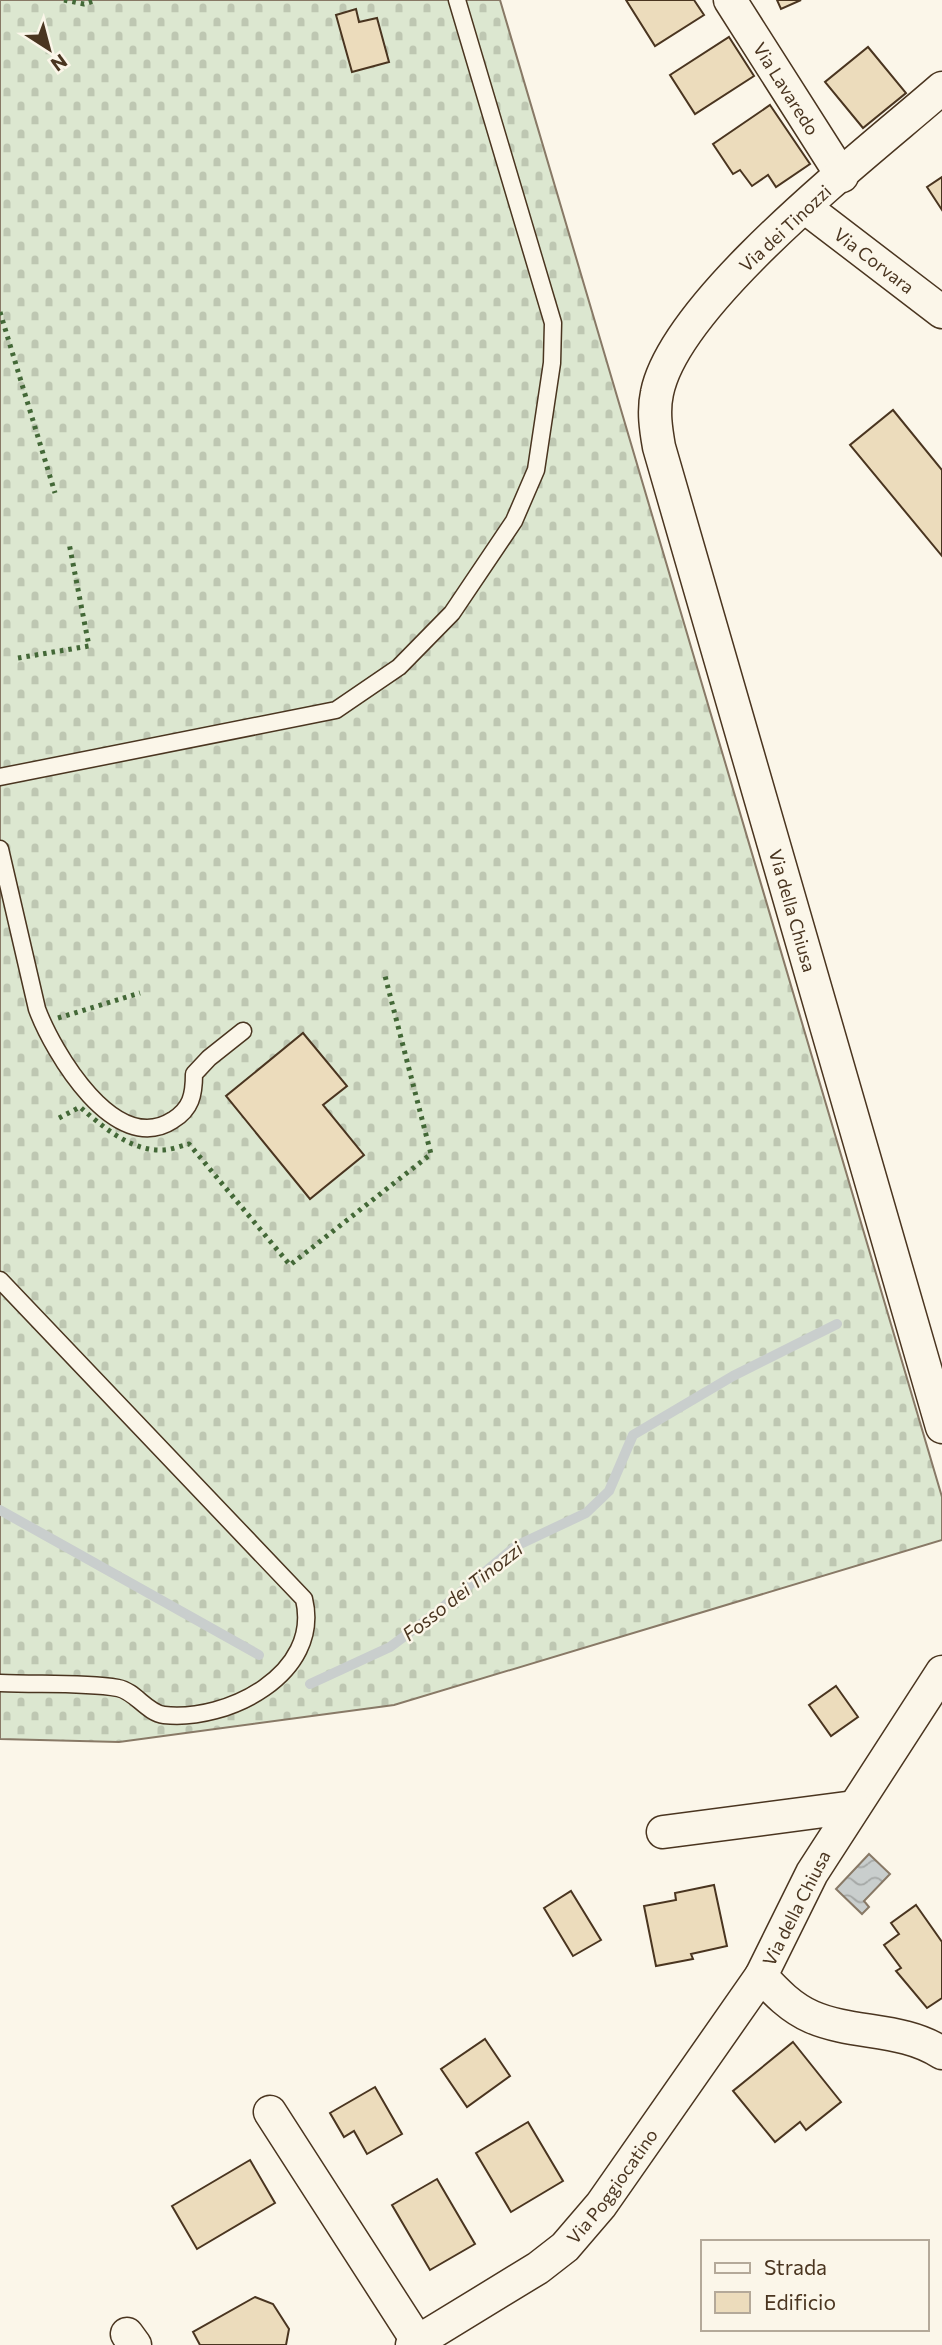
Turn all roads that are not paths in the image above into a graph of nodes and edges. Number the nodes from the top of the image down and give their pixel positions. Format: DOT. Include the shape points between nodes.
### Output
graph roads {
  1 [pos="457,0"];
  2 [pos="730,0"];
  3 [pos="942,88"];
  4 [pos="842,176"];
  5 [pos="806,208"];
  6 [pos="942,312"];
  7 [pos="657,392"];
  8 [pos="0,777"];
  9 [pos="0,849"];
  10 [pos="243,1031"];
  11 [pos="0,1280"];
  12 [pos="942,1427"];
  13 [pos="942,1672"];
  14 [pos="0,1683"];
  15 [pos="854,1807"];
  16 [pos="663,1832"];
  17 [pos="761,1976"];
  18 [pos="942,2053"];
  19 [pos="270,2112"];
  20 [pos="415,2343"];
  1 -- 8 [label="lane" via="552,323 536,470 514,521 452,613 399,667 336,710"];
  2 -- 4 [label="street, Via Lavaredo"];
  3 -- 4 [label="street, Via dei Tinozzi"];
  4 -- 5 [label="street, Via dei Tinozzi"];
  5 -- 6 [label="street, Via Corvara"];
  5 -- 7 [label="street, Via dei Tinozzi" via="734,275 699,315"];
  7 -- 12 [label="street, Via della Chiusa" via="659,447"];
  9 -- 10 [label="lane" via="46,1033 78,1085 100,1105 122,1121 146,1128 166,1125 184,1113 194,1094 194,1074"];
  11 -- 14 [label="lane" via="303,1600 307,1615 298,1650 276,1681 257,1695 201,1714 161,1715 121,1689"];
  13 -- 15 [label="street, Via della Chiusa"];
  15 -- 16 [label="street"];
  15 -- 17 [label="street, Via della Chiusa" via="812,1873"];
  17 -- 18 [label="street, Via della Chiusa" via="792,2006 813,2018 897,2034"];
  17 -- 20 [label="street, Via Poggiocatino" via="601,2205 565,2247"];
  19 -- 20 [label="street"];
}
